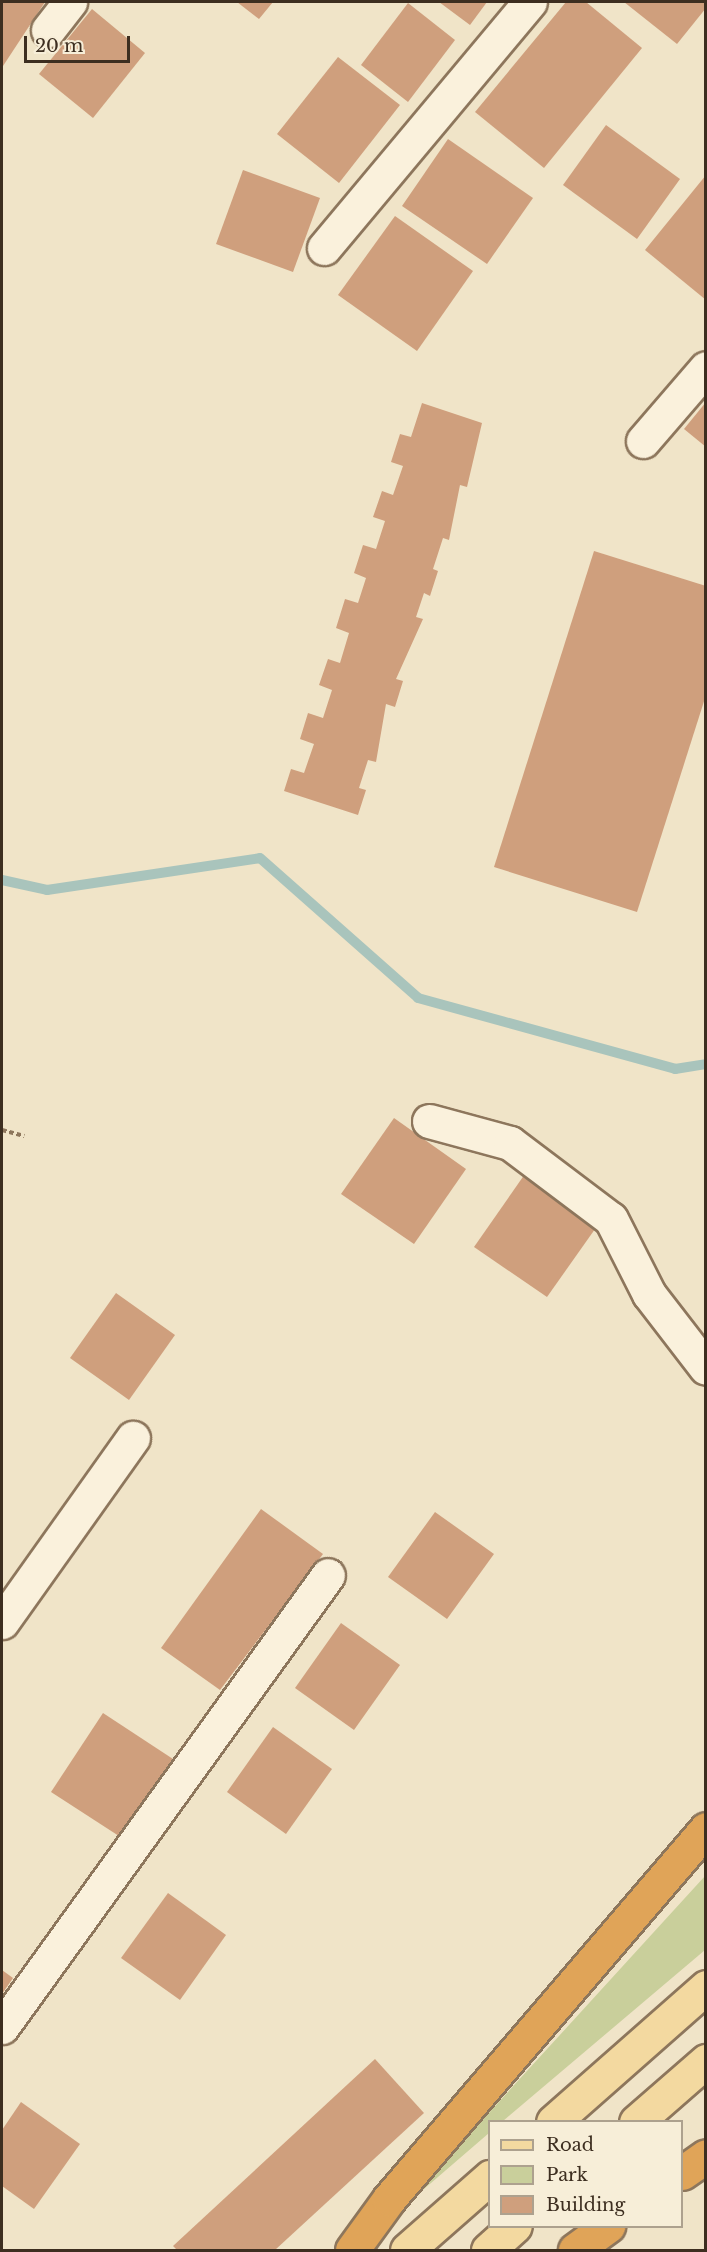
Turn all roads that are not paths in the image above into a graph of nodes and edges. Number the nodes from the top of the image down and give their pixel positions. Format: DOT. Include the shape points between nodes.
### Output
graph roads {
  1 [pos="70,2"];
  2 [pos="530,2"];
  3 [pos="48,30"];
  4 [pos="324,248"];
  5 [pos="705,368"];
  6 [pos="643,441"];
  7 [pos="429,1121"];
  8 [pos="705,1368"];
  9 [pos="133,1438"];
  10 [pos="328,1575"];
  11 [pos="2,1623"];
  12 [pos="705,1829"];
  13 [pos="705,1987"];
  14 [pos="2,2027"];
  15 [pos="705,2061"];
  16 [pos="554,2120"];
  17 [pos="637,2120"];
  18 [pos="705,2156"];
  19 [pos="683,2172"];
  20 [pos="488,2178"];
  21 [pos="513,2228"];
  22 [pos="605,2228"];
  23 [pos="352,2250"];
  24 [pos="407,2250"];
  25 [pos="488,2250"];
  26 [pos="575,2250"];
  1 -- 3 [label="street"];
  2 -- 4 [label="street"];
  5 -- 6 [label="street"];
  7 -- 8 [label="street" via="510,1143 611,1219 649,1294"];
  9 -- 11 [label="street"];
  10 -- 14 [label="street"];
  12 -- 23 [label="highway" via="397,2190"];
  13 -- 16 [label="main road"];
  15 -- 17 [label="main road"];
  18 -- 19 [label="highway"];
  20 -- 24 [label="main road"];
  21 -- 25 [label="main road"];
  22 -- 26 [label="highway"];
}
